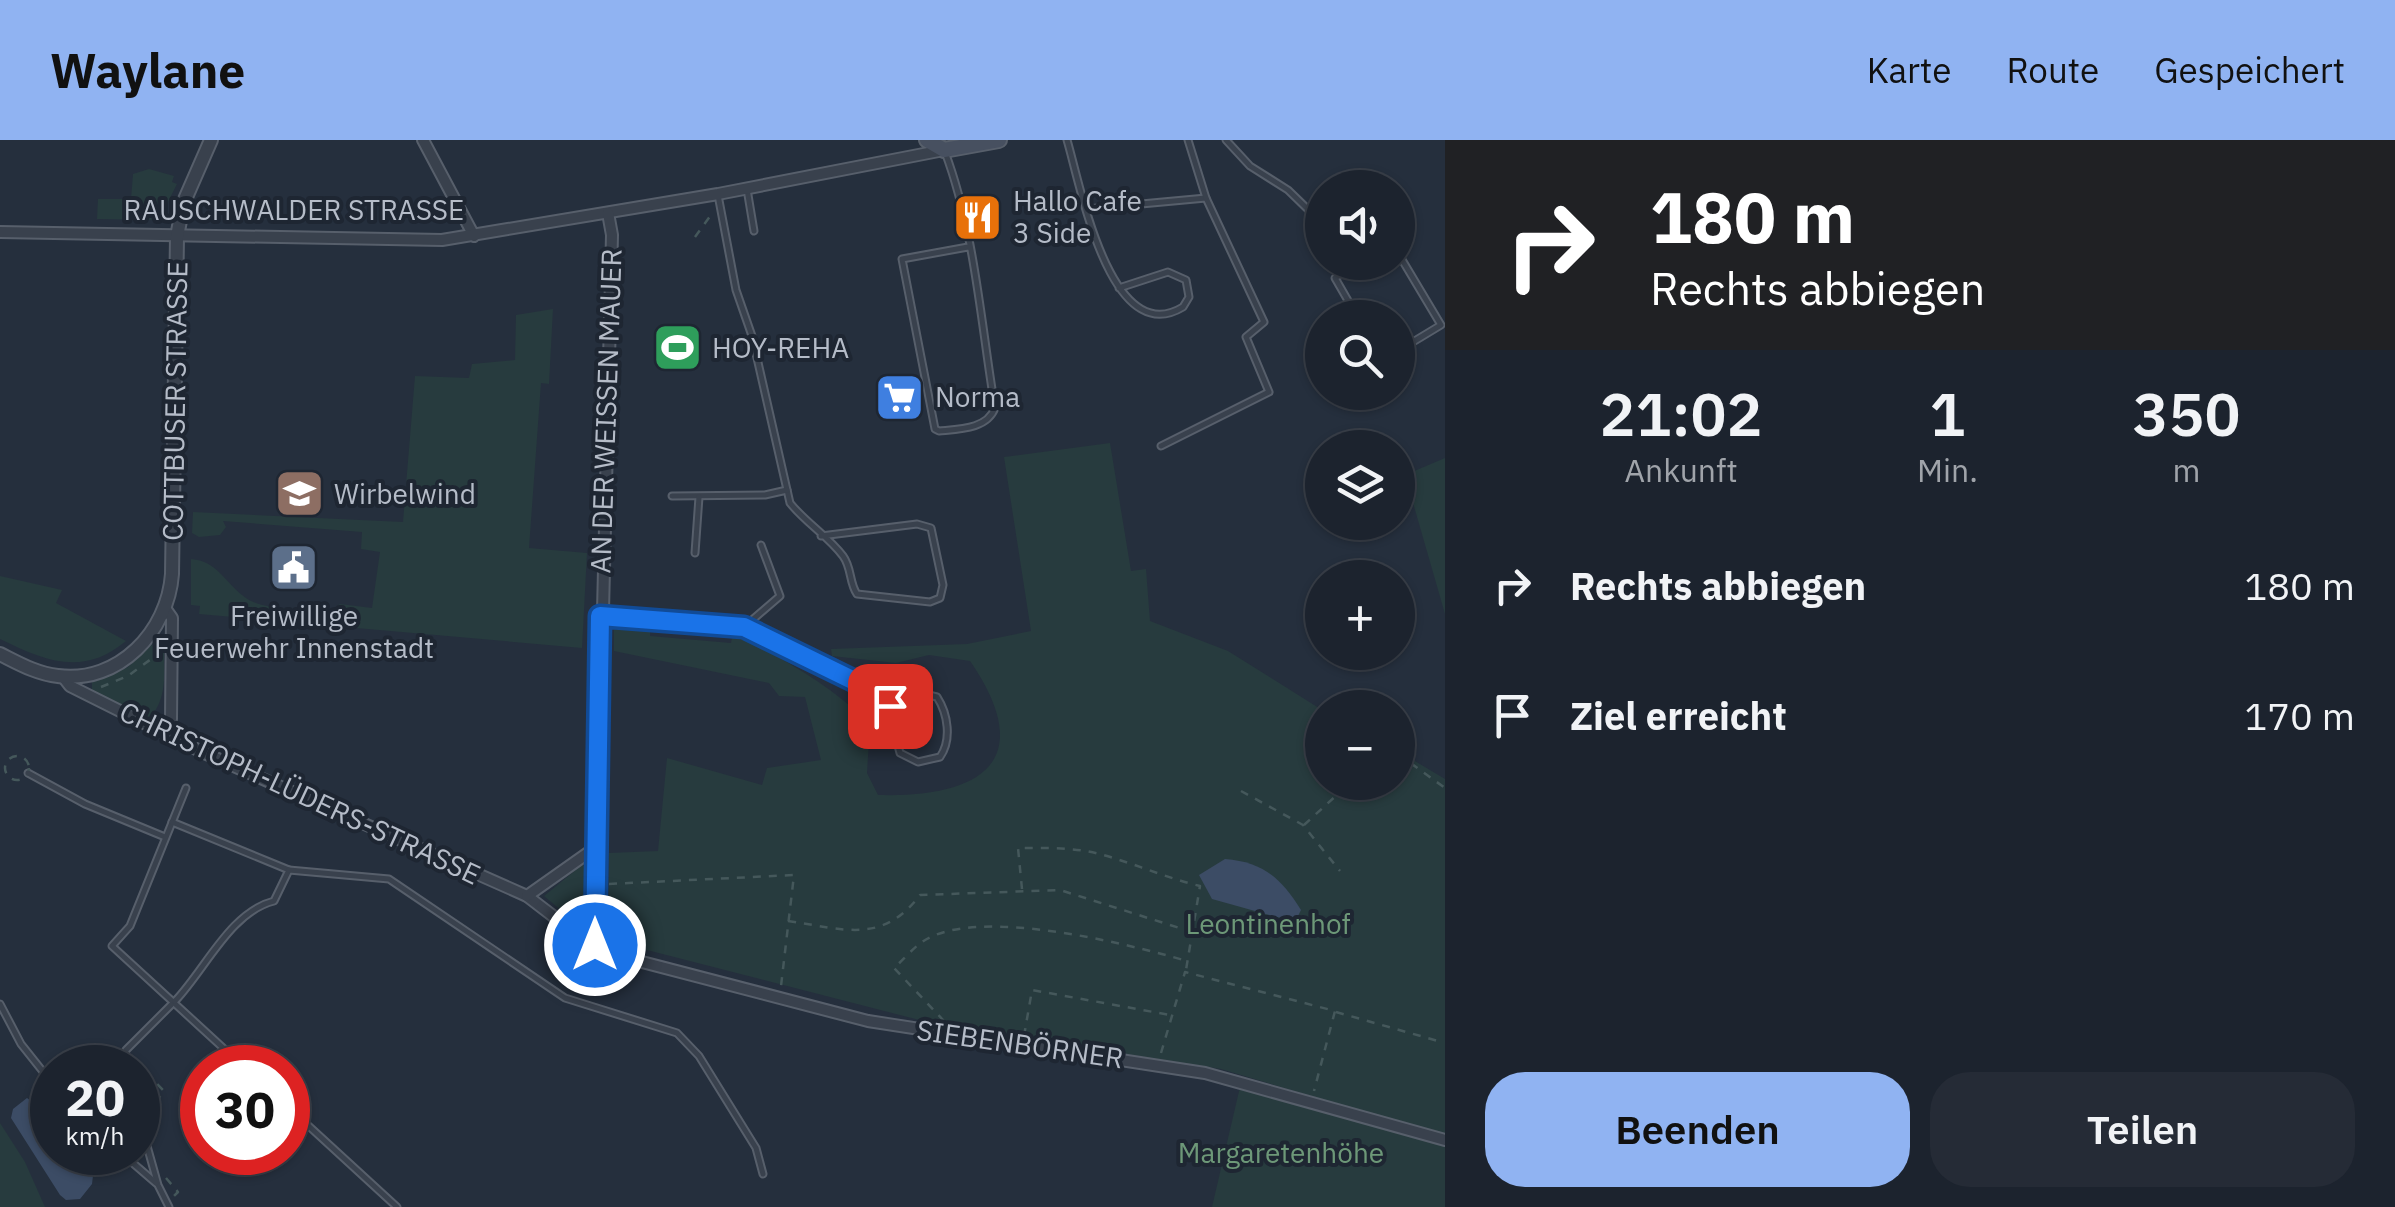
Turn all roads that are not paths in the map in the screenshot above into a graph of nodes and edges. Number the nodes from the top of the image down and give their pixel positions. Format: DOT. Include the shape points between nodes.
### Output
graph roads {
  1 [pos="211,140"];
  2 [pos="423,140"];
  3 [pos="927,140"];
  4 [pos="999,140"];
  5 [pos="1067,140"];
  6 [pos="1188,140"];
  7 [pos="1226,140"];
  8 [pos="944,150"];
  9 [pos="747,189"];
  10 [pos="718,194"];
  11 [pos="1206,198"];
  12 [pos="1305,207"];
  13 [pos="1087,209"];
  14 [pos="608,214"];
  15 [pos="754,231"];
  16 [pos="0,232"];
  17 [pos="177,236"];
  18 [pos="474,236"];
  19 [pos="968,246"];
  20 [pos="1414,280"];
  21 [pos="1119,288"];
  22 [pos="1415,340"];
  23 [pos="1161,446"];
  24 [pos="787,490"];
  25 [pos="672,496"];
  26 [pos="699,497"];
  27 [pos="821,536"];
  28 [pos="761,545"];
  29 [pos="694,553"];
  30 [pos="166,608"];
  31 [pos="600,616"];
  32 [pos="744,627"];
  33 [pos="0,654"];
  34 [pos="64,677"];
  35 [pos="885,696"];
  36 [pos="164,734"];
  37 [pos="28,773"];
  38 [pos="186,788"];
  39 [pos="172,822"];
  40 [pos="165,837"];
  41 [pos="595,848"];
  42 [pos="289,870"];
  43 [pos="527,896"];
  44 [pos="595,945"];
  45 [pos="173,1003"];
  46 [pos="0,1004"];
  47 [pos="133,1045"];
  48 [pos="220,1045"];
  49 [pos="30,1056"];
  50 [pos="310,1127"];
  51 [pos="1445,1140"];
  52 [pos="763,1174"];
  53 [pos="146,1175"];
  54 [pos="155,1175"];
  55 [pos="158,1185"];
  56 [pos="168,1204"];
  57 [pos="398,1207"];
  1 -- 17 [label="street, COTTBUSER STRASSE" via="183,204"];
  2 -- 18 [label="street"];
  3 -- 8 [label="main road"];
  4 -- 8 [label="main road, RAUSCHWALDER STRASSE"];
  5 -- 13 [label="lane"];
  6 -- 11 [label="lane"];
  7 -- 12 [label="lane"];
  8 -- 9 [label="street, RAUSCHWALDER STRASSE"];
  8 -- 19 [label="lane"];
  9 -- 10 [label="street, RAUSCHWALDER STRASSE"];
  9 -- 15 [label="lane"];
  10 -- 14 [label="street, RAUSCHWALDER STRASSE"];
  10 -- 24 [label="lane"];
  11 -- 13 [label="lane"];
  11 -- 23 [label="lane" via="1264,322 1246,336 1269,392"];
  13 -- 21 [label="lane"];
  14 -- 18 [label="street, RAUSCHWALDER STRASSE"];
  14 -- 31 [label="street, AN DER WEISSEN MAUER"];
  16 -- 17 [label="street, RAUSCHWALDER STRASSE"];
  17 -- 18 [label="street, RAUSCHWALDER STRASSE"];
  17 -- 30 [label="street, COTTBUSER STRASSE"];
  19 -- 19 [label="lane" via="995,408 978,425 935,429 902,259"];
  20 -- 22 [label="lane" via="1440,325"];
  21 -- 21 [label="lane" via="1168,272 1186,280 1189,292 1183,307 1159,312 1139,308"];
  24 -- 26 [label="lane"];
  24 -- 27 [label="lane" via="790,503"];
  25 -- 26 [label="lane"];
  26 -- 29 [label="lane"];
  27 -- 27 [label="lane" via="917,524 931,528 940,598 857,594 842,554"];
  28 -- 32 [label="lane" via="780,596"];
  30 -- 34 [label="street, COTTBUSER STRASSE" via="123,660"];
  30 -- 36 [label="street, COTTBUSER STRASSE" via="172,615 171,720"];
  31 -- 32 [label="lane"];
  31 -- 41 [label="street, AN DER WEISSEN MAUER"];
  32 -- 35 [label="lane"];
  33 -- 34 [label="street, CHRISTOPH-LÜDERS-STRASSE"];
  34 -- 36 [label="street, CHRISTOPH-LÜDERS-STRASSE"];
  35 -- 35 [label="lane" via="912,690 937,697 946,716 940,758 905,758"];
  36 -- 43 [label="street, CHRISTOPH-LÜDERS-STRASSE"];
  37 -- 40 [label="lane"];
  38 -- 39 [label="lane"];
  39 -- 40 [label="lane"];
  39 -- 42 [label="lane"];
  40 -- 45 [label="lane" via="130,926 112,946"];
  41 -- 43 [label="street"];
  41 -- 44 [label="street, AN DER WEISSEN MAUER"];
  42 -- 45 [label="lane" via="274,901 257,906"];
  42 -- 52 [label="lane" via="389,879 565,998 677,1033 699,1056 756,1148"];
  43 -- 44 [label="street, CHRISTOPH-LÜDERS-STRASSE"];
  44 -- 51 [label="street, SIEBENBÖRNER" via="868,1021 1158,1064"];
  45 -- 47 [label="lane"];
  45 -- 48 [label="lane"];
  46 -- 49 [label="lane"];
  50 -- 57 [label="lane"];
  53 -- 55 [label="lane"];
  54 -- 55 [label="lane"];
  55 -- 56 [label="lane"];
}
